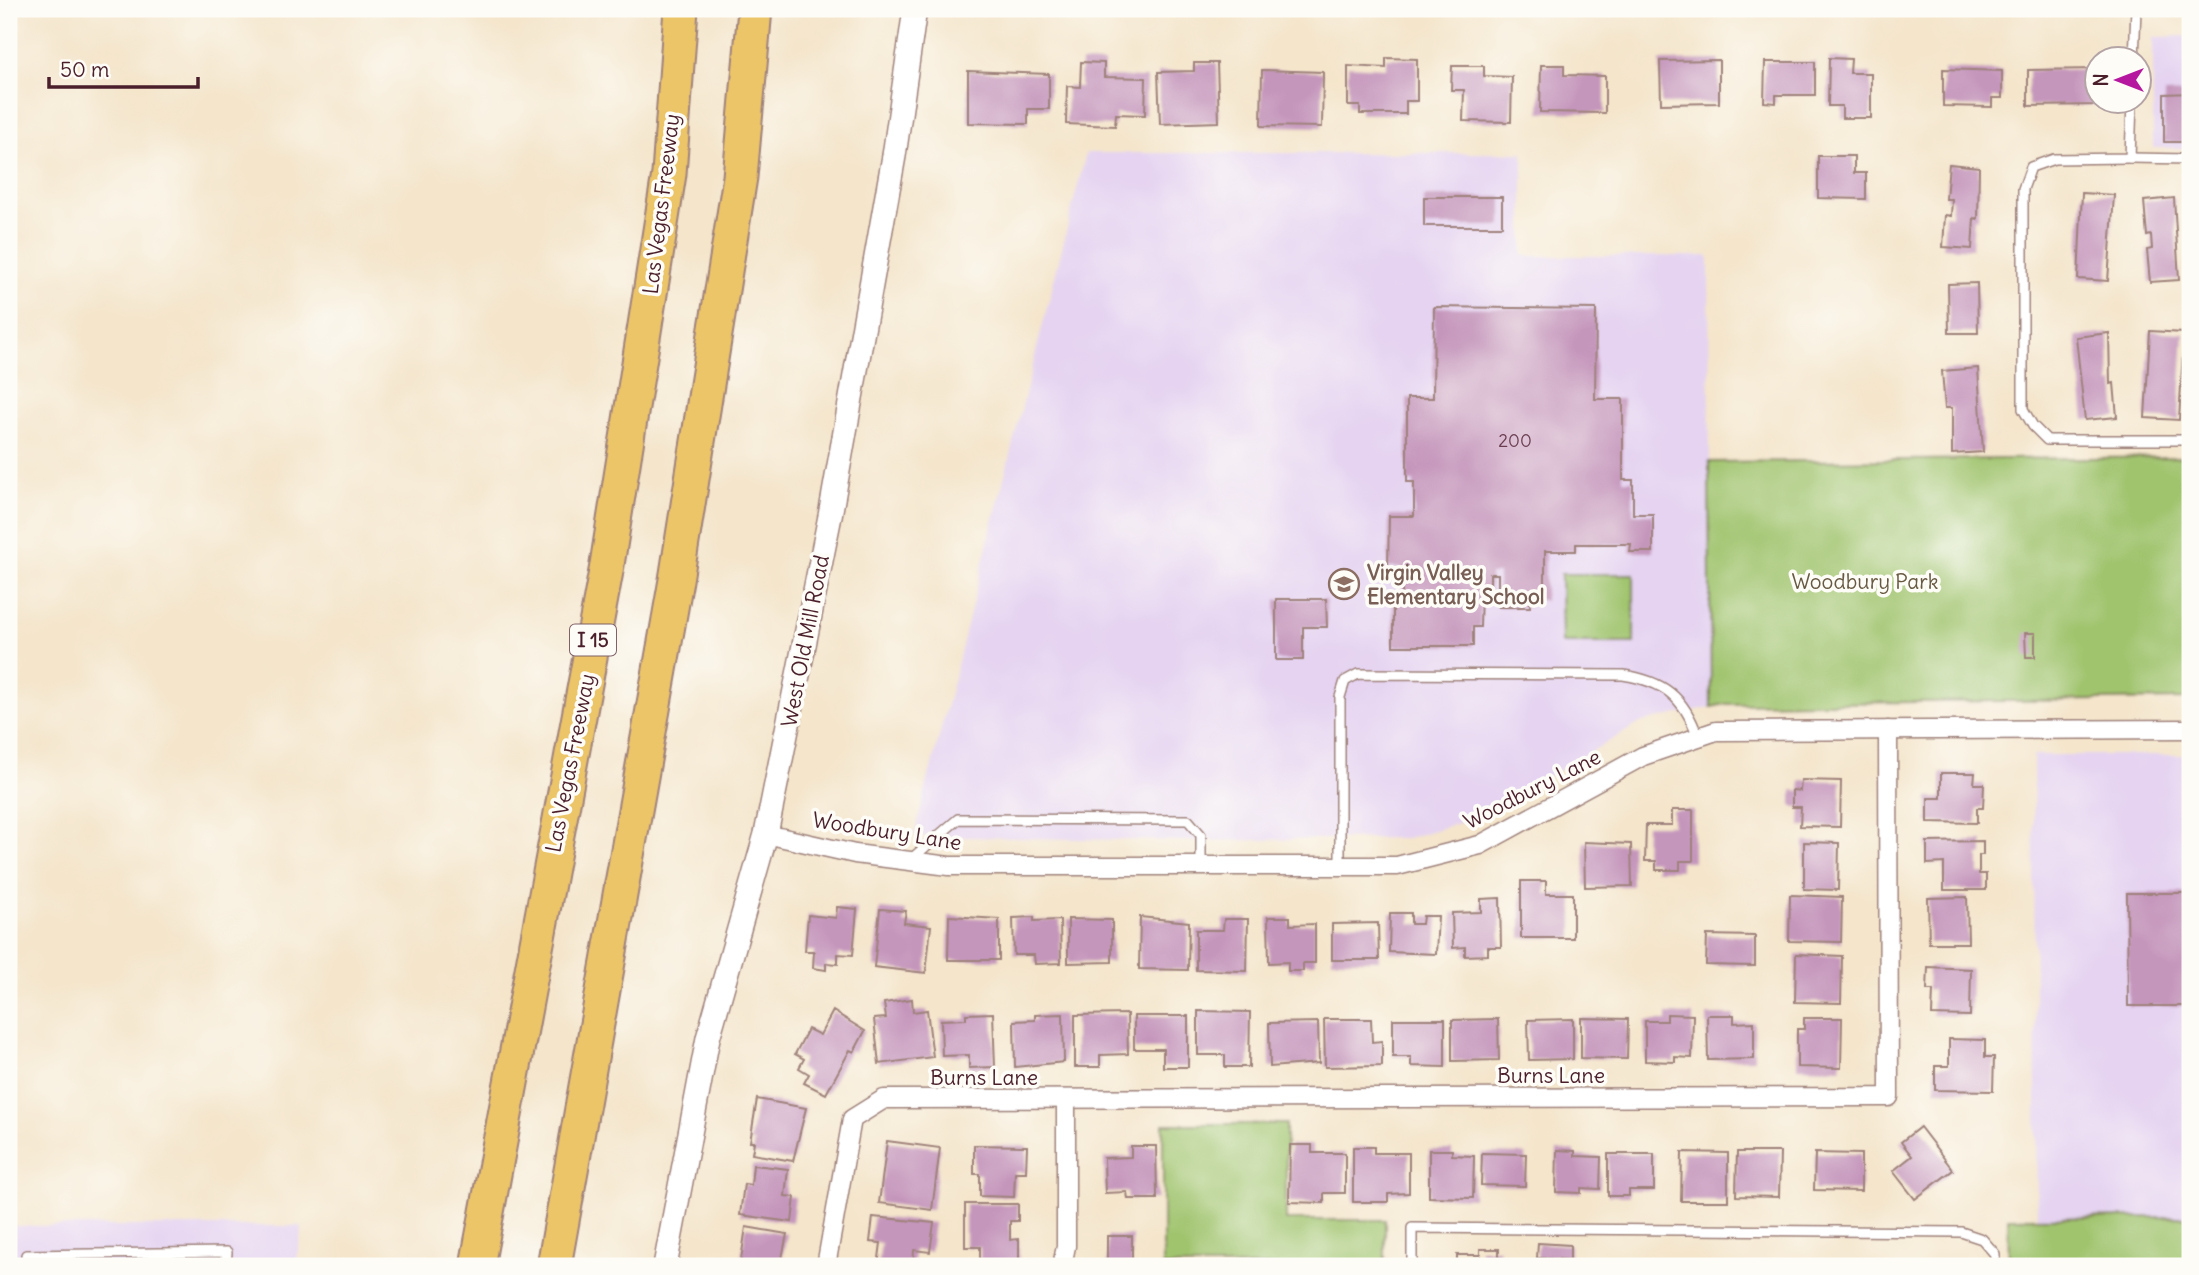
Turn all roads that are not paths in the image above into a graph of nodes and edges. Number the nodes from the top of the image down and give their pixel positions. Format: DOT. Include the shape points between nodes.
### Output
graph roads {
  1 [pos="681,9"];
  2 [pos="755,9"];
  3 [pos="915,9"];
  4 [pos="2136,9"];
  5 [pos="2135,46"];
  6 [pos="2132,116"];
  7 [pos="2130,158"];
  8 [pos="2190,159"];
  9 [pos="2190,440"];
  10 [pos="2190,729"];
  11 [pos="1888,730"];
  12 [pos="1698,737"];
  13 [pos="766,834"];
  14 [pos="908,861"];
  15 [pos="1201,866"];
  16 [pos="1340,866"];
  17 [pos="1066,1100"];
  18 [pos="26,1266"];
  19 [pos="226,1266"];
  20 [pos="477,1266"];
  21 [pos="554,1266"];
  22 [pos="665,1266"];
  23 [pos="826,1266"];
  24 [pos="1062,1266"];
  25 [pos="1412,1266"];
  26 [pos="1995,1266"];
  1 -- 20 [label="highway, Las Vegas Freeway / I 15" via="669,174 606,571"];
  2 -- 21 [label="highway" via="740,177 681,553"];
  3 -- 13 [label="street, West Old Mill Road" via="862,340"];
  4 -- 5 [label="lane"];
  6 -- 7 [label="lane"];
  7 -- 8 [label="lane"];
  7 -- 9 [label="lane" via="2054,159 2031,167 2023,189 2023,409 2047,440"];
  10 -- 11 [label="street, Woodbury Lane"];
  11 -- 12 [label="street, Woodbury Lane" via="1716,731"];
  11 -- 17 [label="street, Burns Lane" via="1889,1097"];
  12 -- 16 [label="street, Woodbury Lane" via="1643,756 1480,845 1397,866"];
  12 -- 16 [label="lane" via="1679,699 1648,679 1623,675 1359,674 1345,681 1340,697"];
  13 -- 14 [label="street, Woodbury Lane"];
  13 -- 22 [label="street, West Old Mill Road" via="708,1038"];
  14 -- 15 [label="street, Woodbury Lane" via="949,866"];
  14 -- 15 [label="lane" via="958,819 1188,820 1201,835"];
  15 -- 16 [label="street, Woodbury Lane"];
  17 -- 23 [label="street, Burns Lane" via="884,1099 852,1119"];
  17 -- 24 [label="street" via="1066,1246"];
  18 -- 19 [label="lane" via="26,1255 227,1252"];
  25 -- 26 [label="lane" via="1412,1228 1961,1232 1982,1239 1995,1254"];
}
